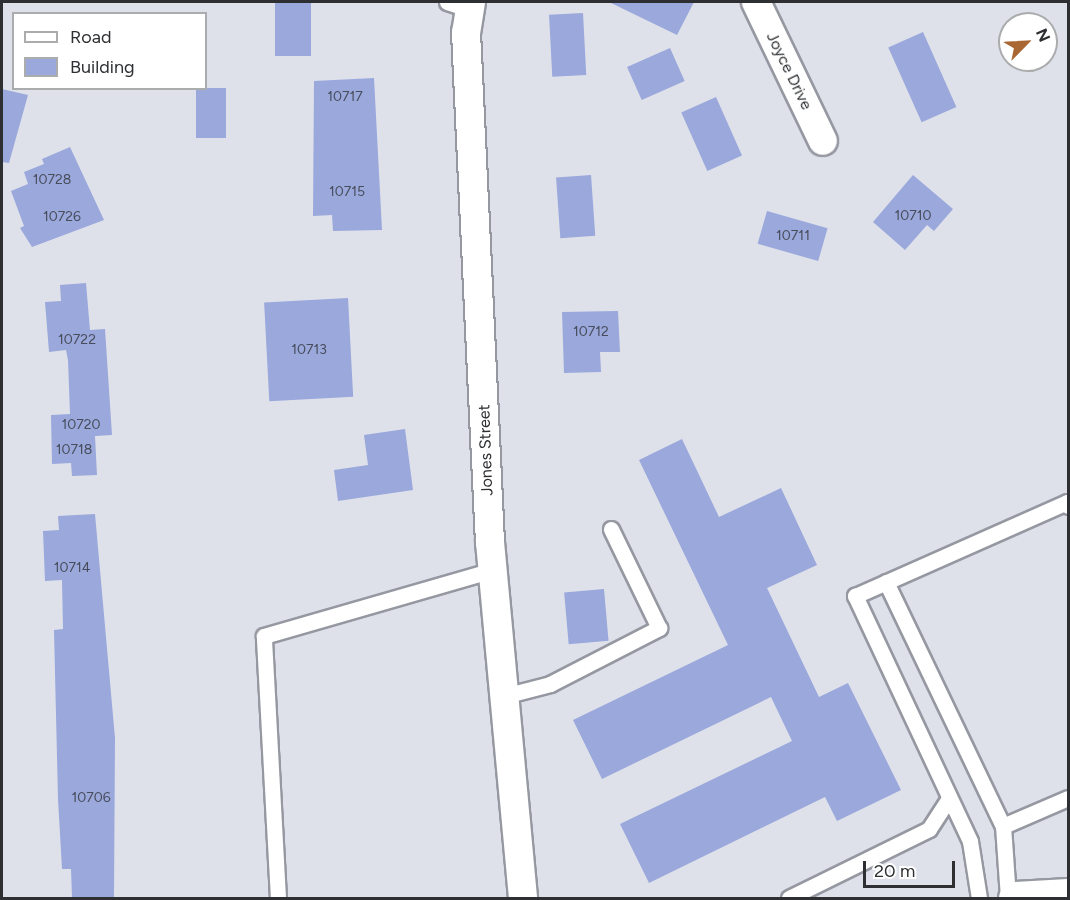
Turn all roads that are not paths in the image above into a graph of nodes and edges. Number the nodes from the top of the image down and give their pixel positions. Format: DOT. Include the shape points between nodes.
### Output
graph roads {
  1 [pos="756,2"];
  2 [pos="462,4"];
  3 [pos="823,141"];
  4 [pos="1068,506"];
  5 [pos="611,529"];
  6 [pos="492,570"];
  7 [pos="886,582"];
  8 [pos="504,696"];
  9 [pos="950,798"];
  10 [pos="1068,798"];
  11 [pos="1003,826"];
  12 [pos="1068,895"];
  13 [pos="278,898"];
  14 [pos="523,898"];
  15 [pos="789,898"];
  16 [pos="980,898"];
  17 [pos="1008,898"];
  18 [pos="1015,898"];
  1 -- 3 [label="street, Joyce Drive"];
  2 -- 6 [label="street, Jones Street"];
  4 -- 7 [label="lane" via="1067,502"];
  5 -- 8 [label="lane" via="659,628 550,684"];
  6 -- 8 [label="street, Jones Street"];
  6 -- 13 [label="lane" via="264,636"];
  7 -- 9 [label="lane" via="855,597"];
  7 -- 11 [label="lane"];
  8 -- 14 [label="street, Jones Street"];
  9 -- 15 [label="lane" via="930,829"];
  9 -- 16 [label="lane" via="970,841"];
  10 -- 11 [label="lane"];
  11 -- 17 [label="lane"];
  12 -- 18 [label="street"];
}
